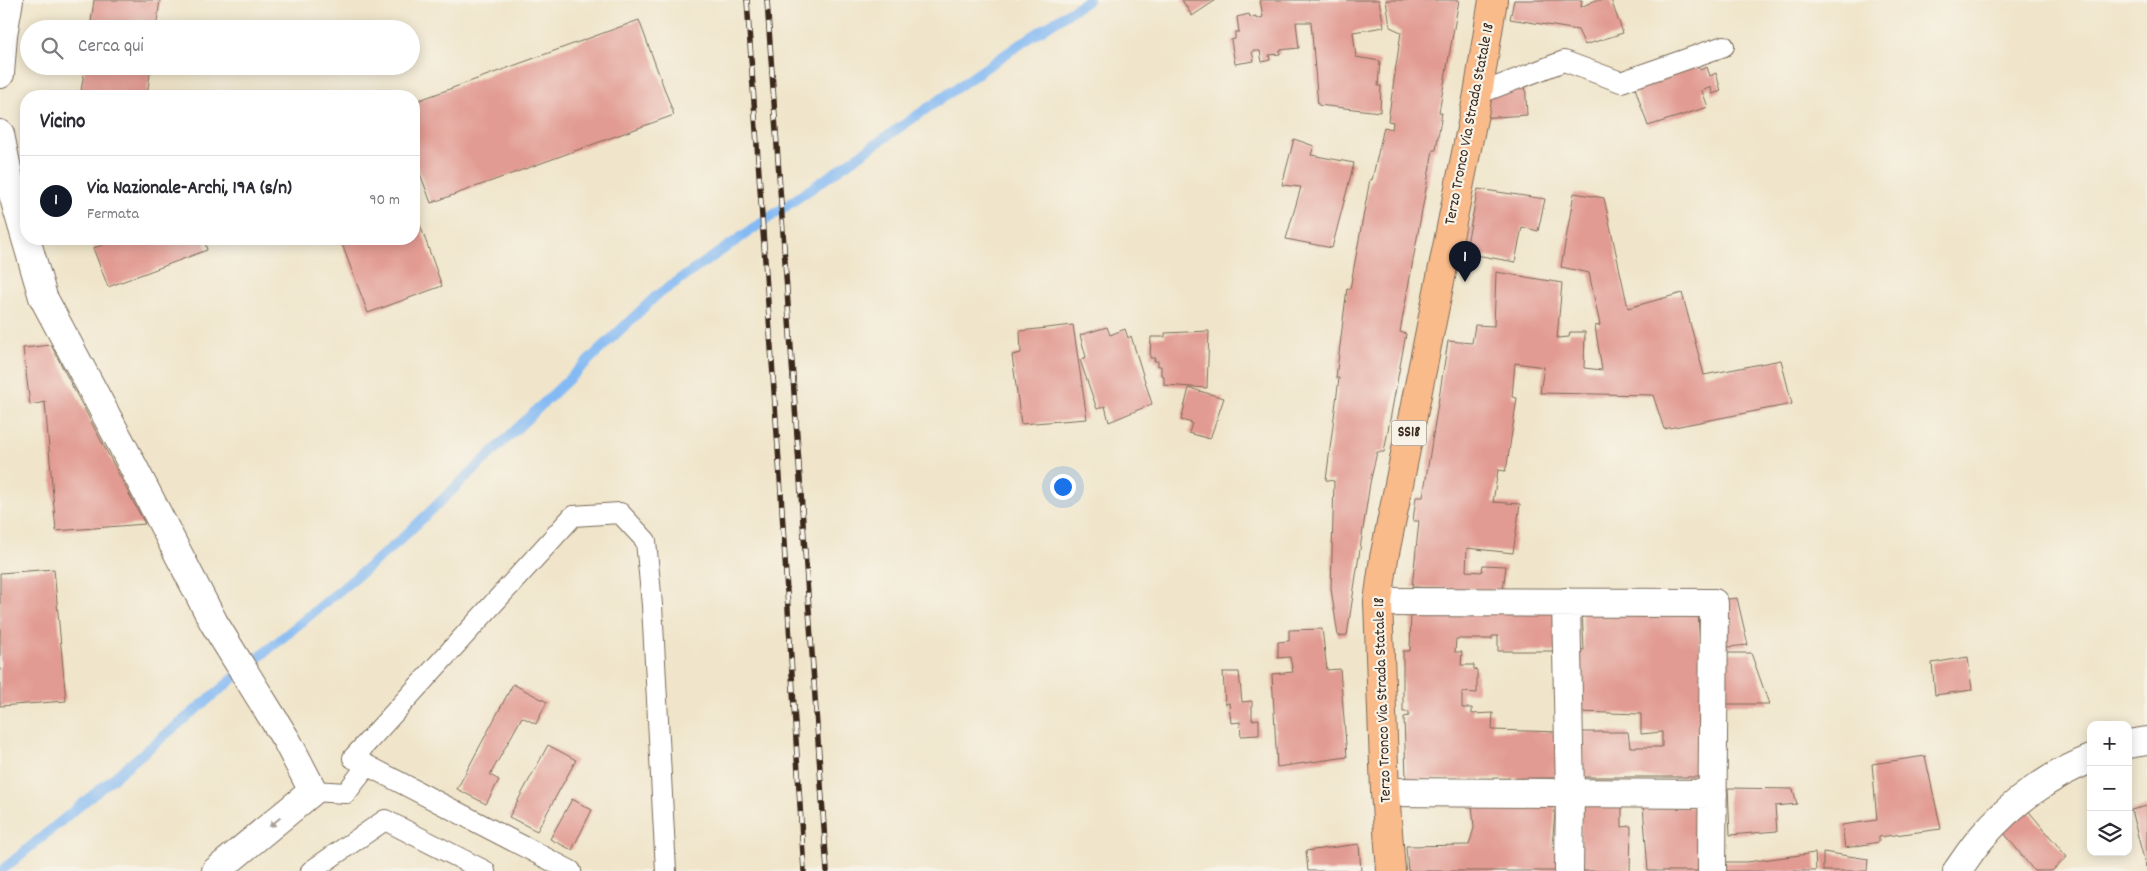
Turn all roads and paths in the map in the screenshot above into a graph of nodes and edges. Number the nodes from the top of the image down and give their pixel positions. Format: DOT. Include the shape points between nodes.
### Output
graph roads {
  1 [pos="9,0"];
  2 [pos="1493,0"];
  3 [pos="1724,46"];
  4 [pos="0,74"];
  5 [pos="1478,94"];
  6 [pos="0,134"];
  7 [pos="20,218"];
  8 [pos="28,245"];
  9 [pos="1378,602"];
  10 [pos="1566,602"];
  11 [pos="2147,741"];
  12 [pos="2132,743"];
  13 [pos="2087,761"];
  14 [pos="367,766"];
  15 [pos="313,791"];
  16 [pos="1385,792"];
  17 [pos="1570,793"];
  18 [pos="1713,794"];
  19 [pos="216,871"];
  20 [pos="310,871"];
  21 [pos="485,871"];
  22 [pos="571,871"];
  23 [pos="666,871"];
  24 [pos="1392,871"];
  25 [pos="1569,871"];
  26 [pos="1712,871"];
  27 [pos="1957,871"];
  1 -- 4 [label="street"];
  2 -- 5 [label="main road, Terzo Tronco Via Strada Statale 18 / SS18"];
  3 -- 5 [label="lane" via="1621,82 1564,61"];
  5 -- 9 [label="main road, Terzo Tronco Via Strada Statale 18 / SS18" via="1384,558"];
  6 -- 7 [label="street"];
  8 -- 15 [label="street" via="43,297 214,623 287,741"];
  9 -- 10 [label="street"];
  9 -- 16 [label="main road, Terzo Tronco Via Strada Statale 18 / SS18"];
  10 -- 17 [label="street"];
  10 -- 18 [label="street" via="1714,602"];
  11 -- 12 [label="street"];
  13 -- 27 [label="street" via="2063,770 2018,802 1982,836"];
  14 -- 15 [label="lane" via="346,793"];
  14 -- 22 [label="lane"];
  14 -- 23 [label="lane" via="353,758 573,516 620,513 646,541"];
  15 -- 19 [label="street, one-way"];
  16 -- 17 [label="street"];
  16 -- 24 [label="main road, Terzo Tronco Via Strada Statale 18 / SS18"];
  17 -- 18 [label="street"];
  17 -- 25 [label="street"];
  18 -- 26 [label="street"];
  20 -- 21 [label="lane" via="385,820"];
}
